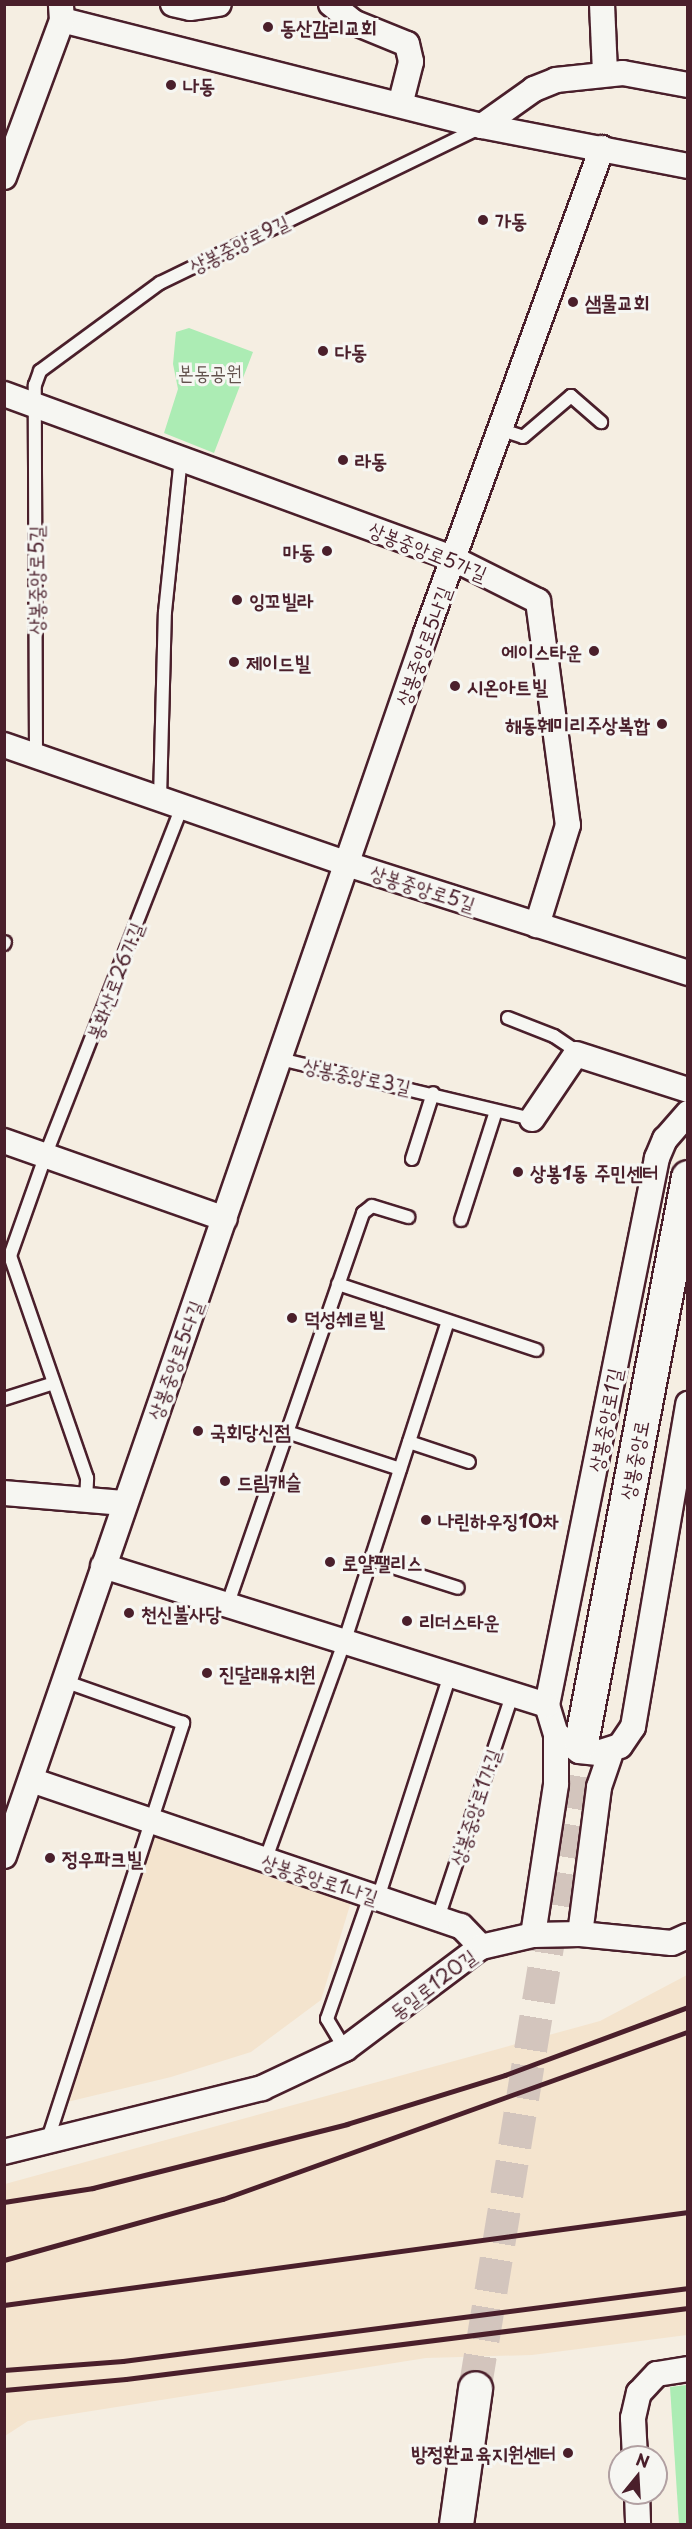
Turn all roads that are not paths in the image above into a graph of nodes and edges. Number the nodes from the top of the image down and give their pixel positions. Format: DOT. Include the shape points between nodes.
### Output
graph roads {
  1 [pos="173,4"];
  2 [pos="219,4"];
  3 [pos="331,4"];
  4 [pos="602,4"];
  5 [pos="62,12"];
  6 [pos="605,73"];
  7 [pos="687,84"];
  8 [pos="400,105"];
  9 [pos="482,126"];
  10 [pos="602,148"];
  11 [pos="687,166"];
  12 [pos="4,177"];
  13 [pos="4,394"];
  14 [pos="36,405"];
  15 [pos="601,422"];
  16 [pos="499,429"];
  17 [pos="181,458"];
  18 [pos="454,559"];
  19 [pos="4,745"];
  20 [pos="36,756"];
  21 [pos="171,802"];
  22 [pos="347,864"];
  23 [pos="537,925"];
  24 [pos="687,973"];
  25 [pos="508,1018"];
  26 [pos="581,1054"];
  27 [pos="280,1059"];
  28 [pos="687,1090"];
  29 [pos="433,1093"];
  30 [pos="496,1111"];
  31 [pos="687,1113"];
  32 [pos="532,1119"];
  33 [pos="4,1141"];
  34 [pos="45,1155"];
  35 [pos="412,1159"];
  36 [pos="687,1177"];
  37 [pos="408,1217"];
  38 [pos="225,1219"];
  39 [pos="461,1221"];
  40 [pos="8,1262"];
  41 [pos="338,1284"];
  42 [pos="448,1321"];
  43 [pos="536,1350"];
  44 [pos="54,1383"];
  45 [pos="4,1399"];
  46 [pos="687,1404"];
  47 [pos="287,1432"];
  48 [pos="409,1442"];
  49 [pos="469,1462"];
  50 [pos="400,1469"];
  51 [pos="6,1496"];
  52 [pos="86,1500"];
  53 [pos="124,1503"];
  54 [pos="678,1506"];
  55 [pos="371,1560"];
  56 [pos="103,1566"];
  57 [pos="458,1588"];
  58 [pos="226,1606"];
  59 [pos="344,1644"];
  60 [pos="449,1678"];
  61 [pos="64,1681"];
  62 [pos="512,1695"];
  63 [pos="547,1705"];
  64 [pos="583,1742"];
  65 [pos="32,1780"];
  66 [pos="152,1823"];
  67 [pos="4,1856"];
  68 [pos="265,1861"];
  69 [pos="374,1897"];
  70 [pos="438,1918"];
  71 [pos="580,1934"];
  72 [pos="532,1935"];
  73 [pos="680,1939"];
  74 [pos="481,1947"];
  75 [pos="345,2049"];
  76 [pos="47,2144"];
  77 [pos="4,2151"];
  78 [pos="687,2369"];
  79 [pos="475,2388"];
  80 [pos="634,2445"];
  81 [pos="637,2505"];
  82 [pos="456,2524"];
  83 [pos="638,2524"];
  1 -- 2 [label="street" via="190,8"];
  3 -- 8 [label="street" via="353,22 407,44 411,62"];
  4 -- 6 [label="street"];
  5 -- 8 [label="street"];
  5 -- 12 [label="street"];
  6 -- 7 [label="street" via="644,74"];
  6 -- 9 [label="street" via="544,84"];
  8 -- 9 [label="street"];
  9 -- 10 [label="street"];
  9 -- 14 [label="lane, 상봉중앙로9길" via="160,283 45,366 36,379"];
  10 -- 11 [label="street"];
  10 -- 16 [label="street, 상봉중앙로5나길"];
  13 -- 14 [label="street, 상봉중앙로5가길"];
  14 -- 17 [label="street, 상봉중앙로5가길"];
  14 -- 20 [label="lane, 상봉중앙로5길"];
  15 -- 16 [label="lane" via="571,396 523,437"];
  16 -- 18 [label="street, 상봉중앙로5나길"];
  17 -- 18 [label="street, 상봉중앙로5가길"];
  17 -- 21 [label="lane" via="165,612"];
  18 -- 22 [label="street, 상봉중앙로5나길"];
  18 -- 23 [label="street, 상봉중앙로5가길" via="531,595 540,606 567,825"];
  19 -- 20 [label="street, 상봉중앙로5길"];
  20 -- 21 [label="street, 상봉중앙로5길"];
  21 -- 22 [label="street, 상봉중앙로5길"];
  21 -- 34 [label="lane, 봉화산로26가길"];
  22 -- 23 [label="street, 상봉중앙로5길"];
  22 -- 27 [label="street, 상봉중앙로5다길"];
  23 -- 24 [label="street, 상봉중앙로5길"];
  25 -- 26 [label="lane" via="554,1036"];
  26 -- 28 [label="street"];
  26 -- 32 [label="street, 상봉중앙로3길" via="571,1057"];
  27 -- 29 [label="lane, 상봉중앙로3길"];
  27 -- 38 [label="street, 상봉중앙로5다길"];
  29 -- 30 [label="lane, 상봉중앙로3길"];
  29 -- 35 [label="lane, 상봉중앙로3길"];
  30 -- 32 [label="lane, 상봉중앙로3길"];
  30 -- 39 [label="lane"];
  31 -- 63 [label="street, 상봉중앙로1길" via="665,1139 657,1158"];
  33 -- 34 [label="street"];
  34 -- 38 [label="street"];
  34 -- 40 [label="lane, 봉화산로26가길"];
  36 -- 64 [label="main road, 상봉중앙로"];
  37 -- 41 [label="lane" via="372,1206 365,1209"];
  38 -- 53 [label="street, 상봉중앙로5다길"];
  40 -- 44 [label="lane"];
  41 -- 42 [label="lane"];
  41 -- 47 [label="lane"];
  42 -- 43 [label="lane"];
  42 -- 48 [label="lane"];
  44 -- 45 [label="lane"];
  44 -- 52 [label="lane" via="87,1478"];
  46 -- 54 [label="street"];
  47 -- 50 [label="lane"];
  47 -- 58 [label="lane"];
  48 -- 49 [label="lane"];
  48 -- 50 [label="lane"];
  50 -- 55 [label="lane"];
  51 -- 52 [label="street"];
  52 -- 53 [label="street"];
  53 -- 56 [label="street, 상봉중앙로5다길"];
  54 -- 64 [label="street" via="633,1727 628,1738"];
  55 -- 57 [label="lane"];
  55 -- 59 [label="lane"];
  56 -- 58 [label="street"];
  56 -- 61 [label="street, 상봉중앙로5다길"];
  58 -- 59 [label="street"];
  59 -- 60 [label="street"];
  59 -- 68 [label="lane"];
  60 -- 62 [label="street"];
  60 -- 69 [label="lane"];
  61 -- 65 [label="street, 상봉중앙로5다길"];
  61 -- 66 [label="lane" via="183,1723"];
  62 -- 63 [label="street"];
  62 -- 70 [label="lane, 상봉중앙로1가길"];
  63 -- 64 [label="street, 상봉중앙로1길"];
  64 -- 71 [label="street" via="599,1787"];
  64 -- 72 [label="street, 상봉중앙로1길" via="556,1784"];
  65 -- 66 [label="street, 상봉중앙로1나길"];
  65 -- 67 [label="street, 상봉중앙로5다길"];
  66 -- 68 [label="street, 상봉중앙로1나길"];
  66 -- 76 [label="lane"];
  68 -- 69 [label="street, 상봉중앙로1나길"];
  69 -- 70 [label="street, 상봉중앙로1나길"];
  69 -- 75 [label="lane" via="327,2019"];
  70 -- 74 [label="street, 상봉중앙로1나길" via="460,1926"];
  71 -- 72 [label="street, 동일로120길"];
  71 -- 73 [label="street, 동일로120길"];
  72 -- 74 [label="street, 동일로120길"];
  74 -- 75 [label="street, 동일로120길"];
  75 -- 76 [label="street, 동일로120길" via="262,2088"];
  76 -- 77 [label="street, 동일로120길"];
  78 -- 80 [label="street" via="657,2374 639,2393 633,2418"];
  79 -- 82 [label="main road"];
  81 -- 83 [label="street"];
}
